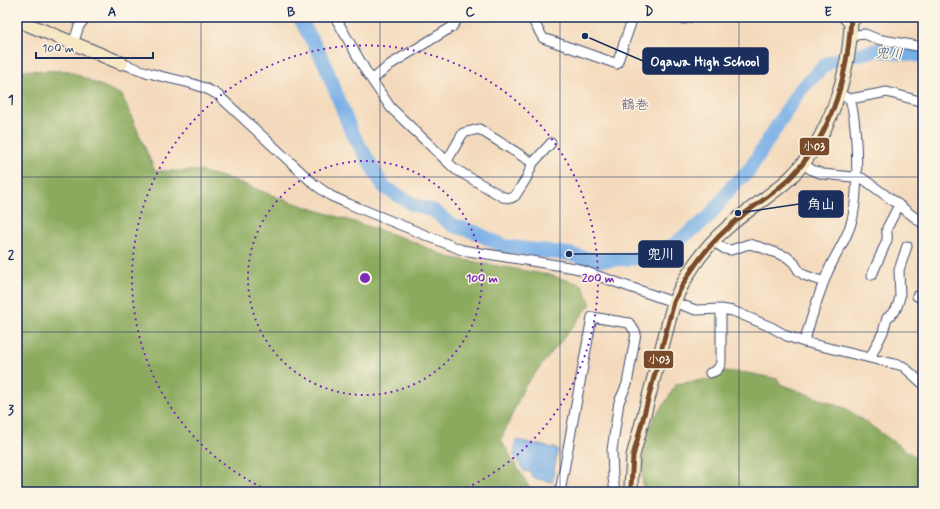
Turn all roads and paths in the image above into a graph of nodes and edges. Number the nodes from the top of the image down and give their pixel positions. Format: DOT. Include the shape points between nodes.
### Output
graph roads {
  1 [pos="86,17"];
  2 [pos="335,17"];
  3 [pos="460,17"];
  4 [pos="531,17"];
  5 [pos="633,17"];
  6 [pos="672,17"];
  7 [pos="690,17"];
  8 [pos="17,20"];
  9 [pos="850,27"];
  10 [pos="73,44"];
  11 [pos="923,47"];
  12 [pos="121,63"];
  13 [pos="372,80"];
  14 [pos="843,95"];
  15 [pos="923,102"];
  16 [pos="551,143"];
  17 [pos="447,161"];
  18 [pos="802,163"];
  19 [pos="533,164"];
  20 [pos="856,177"];
  21 [pos="899,205"];
  22 [pos="923,224"];
  23 [pos="712,241"];
  24 [pos="907,246"];
  25 [pos="872,275"];
  26 [pos="824,282"];
  27 [pos="674,302"];
  28 [pos="721,309"];
  29 [pos="804,342"];
  30 [pos="870,358"];
  31 [pos="710,373"];
  32 [pos="923,384"];
  33 [pos="560,492"];
  34 [pos="615,492"];
  35 [pos="632,492"];
  1 -- 10 [label="street" via="79,26"];
  2 -- 13 [label="street"];
  3 -- 13 [label="street" via="452,27 391,64"];
  4 -- 5 [label="street" via="543,38 617,64"];
  6 -- 7 [label="street"];
  8 -- 10 [label="street"];
  9 -- 11 [label="street" via="856,35 865,34 877,40"];
  9 -- 14 [label="street"];
  10 -- 12 [label="street"];
  12 -- 27 [label="street" via="196,84 218,95 314,184 349,204 462,250 575,268"];
  13 -- 17 [label="street" via="391,108"];
  14 -- 15 [label="street" via="887,92"];
  14 -- 18 [label="street"];
  14 -- 20 [label="street" via="852,106"];
  16 -- 19 [label="street"];
  17 -- 19 [label="street" via="463,133 479,129"];
  17 -- 19 [label="street" via="455,169 496,193 511,198 515,196"];
  18 -- 20 [label="street" via="823,174"];
  18 -- 23 [label="street" via="776,190"];
  20 -- 21 [label="street" via="862,178"];
  20 -- 26 [label="street" via="852,220"];
  21 -- 22 [label="street"];
  21 -- 25 [label="street" via="887,228 888,236"];
  23 -- 26 [label="street" via="731,250 749,244 760,247 787,257 798,271"];
  23 -- 27 [label="street" via="692,267"];
  24 -- 30 [label="street" via="900,270 898,304 887,318"];
  26 -- 29 [label="street"];
  27 -- 28 [label="street" via="696,310"];
  27 -- 35 [label="street" via="632,456"];
  28 -- 29 [label="street" via="733,311"];
  28 -- 31 [label="street" via="721,362 716,371"];
  29 -- 30 [label="street"];
  30 -- 32 [label="street" via="903,366"];
  33 -- 34 [label="street" via="592,317 630,323 636,333 627,384 619,402 612,450"];
}
